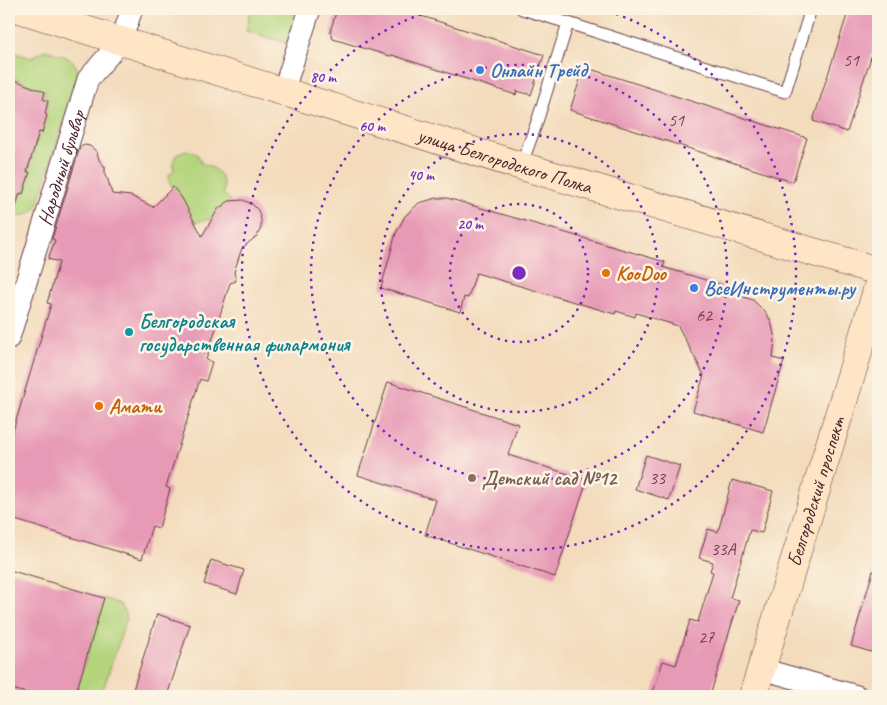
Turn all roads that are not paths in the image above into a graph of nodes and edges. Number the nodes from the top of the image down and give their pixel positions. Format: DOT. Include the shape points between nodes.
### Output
graph roads {
  1 [pos="19,9"];
  2 [pos="132,9"];
  3 [pos="310,9"];
  4 [pos="522,9"];
  5 [pos="811,9"];
  6 [pos="568,23"];
  7 [pos="120,42"];
  8 [pos="283,92"];
  9 [pos="521,166"];
  10 [pos="878,271"];
  11 [pos="878,287"];
  12 [pos="9,338"];
  13 [pos="762,669"];
  14 [pos="754,696"];
  15 [pos="857,696"];
  1 -- 7 [label="main road, улица Белгородского Полка"];
  2 -- 7 [label="street, Народный бульвар"];
  3 -- 8 [label="street"];
  4 -- 6 [label="lane"];
  5 -- 6 [label="lane" via="785,92"];
  6 -- 9 [label="lane"];
  7 -- 8 [label="main road, улица Белгородского Полка"];
  7 -- 12 [label="street, Народный бульвар" via="88,79"];
  8 -- 9 [label="main road, улица Белгородского Полка"];
  9 -- 10 [label="main road, улица Белгородского Полка"];
  11 -- 13 [label="main road, Белгородский проспект"];
  13 -- 14 [label="main road, Белгородский проспект"];
  13 -- 15 [label="street"];
}
